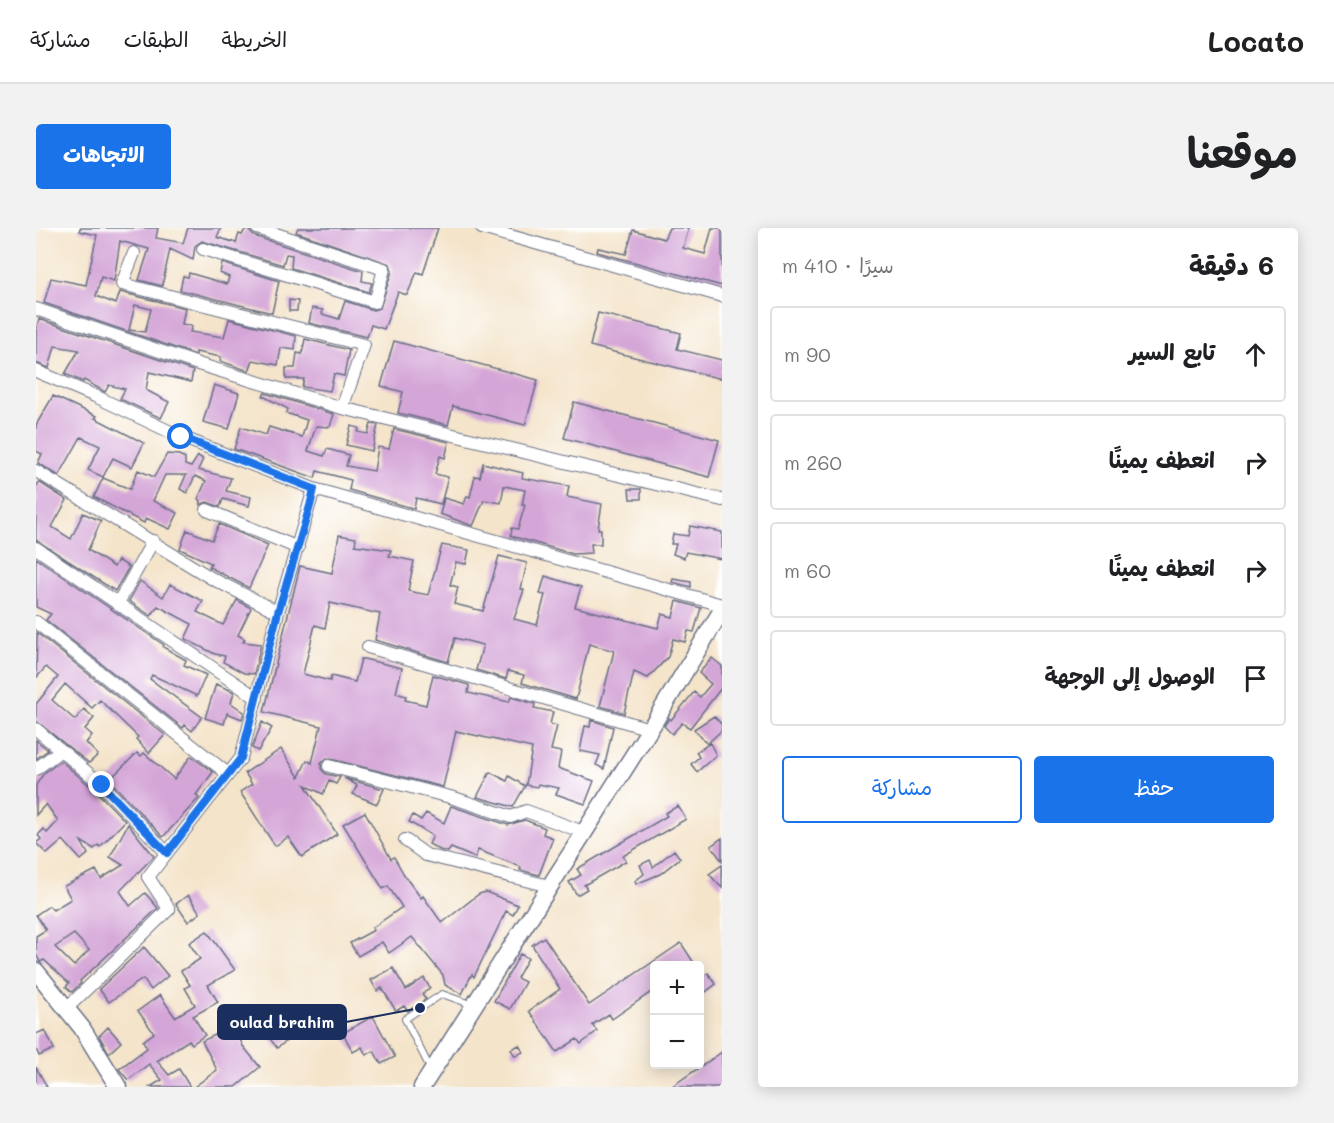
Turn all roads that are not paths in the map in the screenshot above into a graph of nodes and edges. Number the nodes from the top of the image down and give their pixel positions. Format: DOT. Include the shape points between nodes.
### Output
graph roads {
  1 [pos="257,228"];
  2 [pos="482,228"];
  3 [pos="203,249"];
  4 [pos="134,253"];
  5 [pos="722,296"];
  6 [pos="36,309"];
  7 [pos="36,371"];
  8 [pos="342,408"];
  9 [pos="36,471"];
  10 [pos="314,489"];
  11 [pos="722,500"];
  12 [pos="207,510"];
  13 [pos="153,541"];
  14 [pos="36,548"];
  15 [pos="298,548"];
  16 [pos="118,603"];
  17 [pos="722,604"];
  18 [pos="722,610"];
  19 [pos="278,612"];
  20 [pos="36,622"];
  21 [pos="368,647"];
  22 [pos="257,698"];
  23 [pos="36,729"];
  24 [pos="650,729"];
  25 [pos="61,750"];
  26 [pos="329,766"];
  27 [pos="36,769"];
  28 [pos="228,774"];
  29 [pos="583,832"];
  30 [pos="405,840"];
  31 [pos="167,853"];
  32 [pos="549,886"];
  33 [pos="36,971"];
  34 [pos="474,1005"];
  35 [pos="66,1009"];
  36 [pos="432,1072"];
  37 [pos="118,1087"];
  38 [pos="422,1087"];
  1 -- 3 [label="street" via="384,270 375,302"];
  2 -- 5 [label="street"];
  4 -- 8 [label="street" via="122,284 363,345"];
  6 -- 8 [label="street"];
  7 -- 10 [label="street" via="181,437"];
  8 -- 11 [label="street"];
  9 -- 13 [label="street"];
  10 -- 15 [label="street"];
  10 -- 17 [label="street"];
  12 -- 15 [label="street"];
  13 -- 16 [label="street"];
  13 -- 19 [label="street" via="211,578"];
  14 -- 16 [label="street"];
  15 -- 19 [label="street"];
  16 -- 22 [label="street"];
  18 -- 24 [label="main road"];
  19 -- 22 [label="street"];
  20 -- 28 [label="street"];
  21 -- 24 [label="street"];
  22 -- 28 [label="street" via="241,758"];
  23 -- 25 [label="street"];
  24 -- 29 [label="main road"];
  25 -- 27 [label="street"];
  25 -- 31 [label="street" via="102,785"];
  26 -- 29 [label="street" via="511,817 526,811"];
  28 -- 31 [label="street"];
  29 -- 32 [label="main road"];
  30 -- 32 [label="street" via="426,855"];
  31 -- 35 [label="street" via="148,877 169,909"];
  32 -- 34 [label="main road"];
  33 -- 35 [label="main road"];
  34 -- 36 [label="main road"];
  34 -- 36 [label="lane" via="442,994 405,1019"];
  35 -- 37 [label="main road"];
  36 -- 38 [label="main road"];
}
